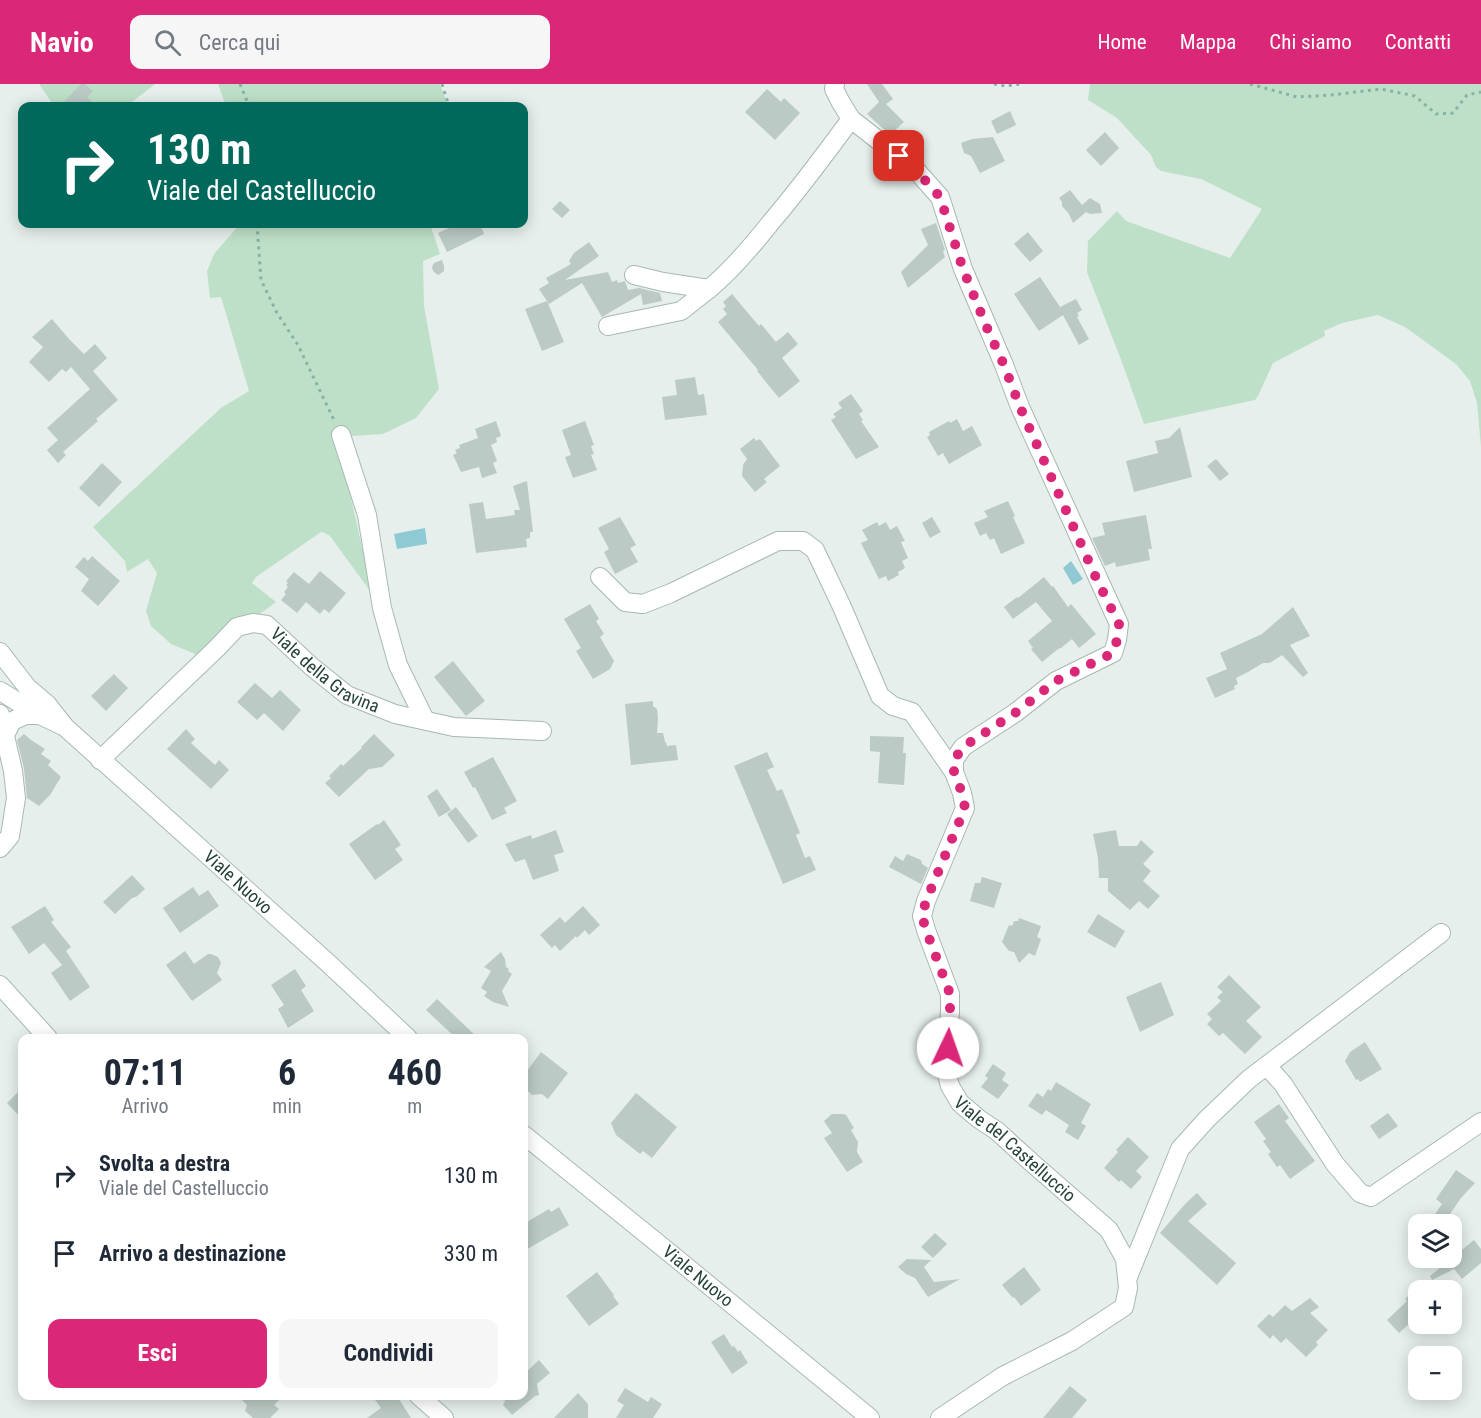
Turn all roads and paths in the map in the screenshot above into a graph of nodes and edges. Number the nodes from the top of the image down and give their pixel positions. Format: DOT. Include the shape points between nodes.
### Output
graph roads {
  1 [pos="240,84"];
  2 [pos="442,84"];
  3 [pos="835,84"];
  4 [pos="994,84"];
  5 [pos="1021,84"];
  6 [pos="1250,84"];
  7 [pos="1481,92"];
  8 [pos="247,102"];
  9 [pos="448,102"];
  10 [pos="851,119"];
  11 [pos="257,228"];
  12 [pos="634,275"];
  13 [pos="709,289"];
  14 [pos="608,326"];
  15 [pos="341,435"];
  16 [pos="600,577"];
  17 [pos="0,652"];
  18 [pos="0,686"];
  19 [pos="27,687"];
  20 [pos="0,691"];
  21 [pos="0,714"];
  22 [pos="40,715"];
  23 [pos="425,720"];
  24 [pos="65,728"];
  25 [pos="542,731"];
  26 [pos="5,735"];
  27 [pos="100,760"];
  28 [pos="954,772"];
  29 [pos="0,848"];
  30 [pos="1441,933"];
  31 [pos="0,985"];
  32 [pos="44,1034"];
  33 [pos="404,1034"];
  34 [pos="1266,1066"];
  35 [pos="1481,1122"];
  36 [pos="528,1138"];
  37 [pos="1127,1278"];
  38 [pos="424,1400"];
  39 [pos="444,1418"];
  40 [pos="870,1418"];
  41 [pos="940,1418"];
  1 -- 8 [label="path"];
  2 -- 9 [label="path"];
  3 -- 10 [label="street"];
  4 -- 5 [label="path"];
  6 -- 7 [label="path" via="1297,97 1381,89 1415,96 1436,114 1453,112 1467,95"];
  10 -- 13 [label="street" via="748,251"];
  10 -- 28 [label="street" via="915,169 940,197 963,269 1020,407 1119,624 1113,653 1056,681 963,747 954,760"];
  11 -- 15 [label="path" via="261,280 298,345"];
  12 -- 13 [label="street"];
  13 -- 14 [label="street" via="681,311"];
  15 -- 23 [label="street, Viale della Gravina" via="367,515 382,608 398,665"];
  16 -- 28 [label="street, Viale del Castelluccio" via="625,602 643,604 778,541 803,541 815,550 880,696 893,706 912,712"];
  17 -- 19 [label="street, Viale Nuovo"];
  18 -- 19 [label="street"];
  19 -- 24 [label="street, Viale Nuovo" via="47,704"];
  20 -- 22 [label="street, Viale Nuovo"];
  21 -- 26 [label="street"];
  22 -- 24 [label="street, Viale Nuovo"];
  22 -- 26 [label="street" via="12,721"];
  23 -- 25 [label="street, Viale della Gravina" via="454,727"];
  23 -- 27 [label="street, Viale della Gravina" via="395,714 346,695 267,625 253,623 237,627"];
  24 -- 27 [label="street, Viale Nuovo"];
  26 -- 29 [label="street" via="16,798 9,836"];
  27 -- 33 [label="street, Viale Nuovo"];
  28 -- 37 [label="street, Viale del Castelluccio" via="965,808 922,916 950,994 946,1070 950,1086 960,1103 1109,1230 1125,1259"];
  30 -- 34 [label="street"];
  31 -- 32 [label="street"];
  34 -- 35 [label="street" via="1283,1084 1335,1164 1360,1193 1371,1197"];
  34 -- 37 [label="street" via="1180,1149"];
  36 -- 40 [label="street, Viale Nuovo"];
  37 -- 41 [label="street, Viale del Castelluccio" via="1124,1307 1072,1341 1003,1376"];
  38 -- 39 [label="street"];
}
